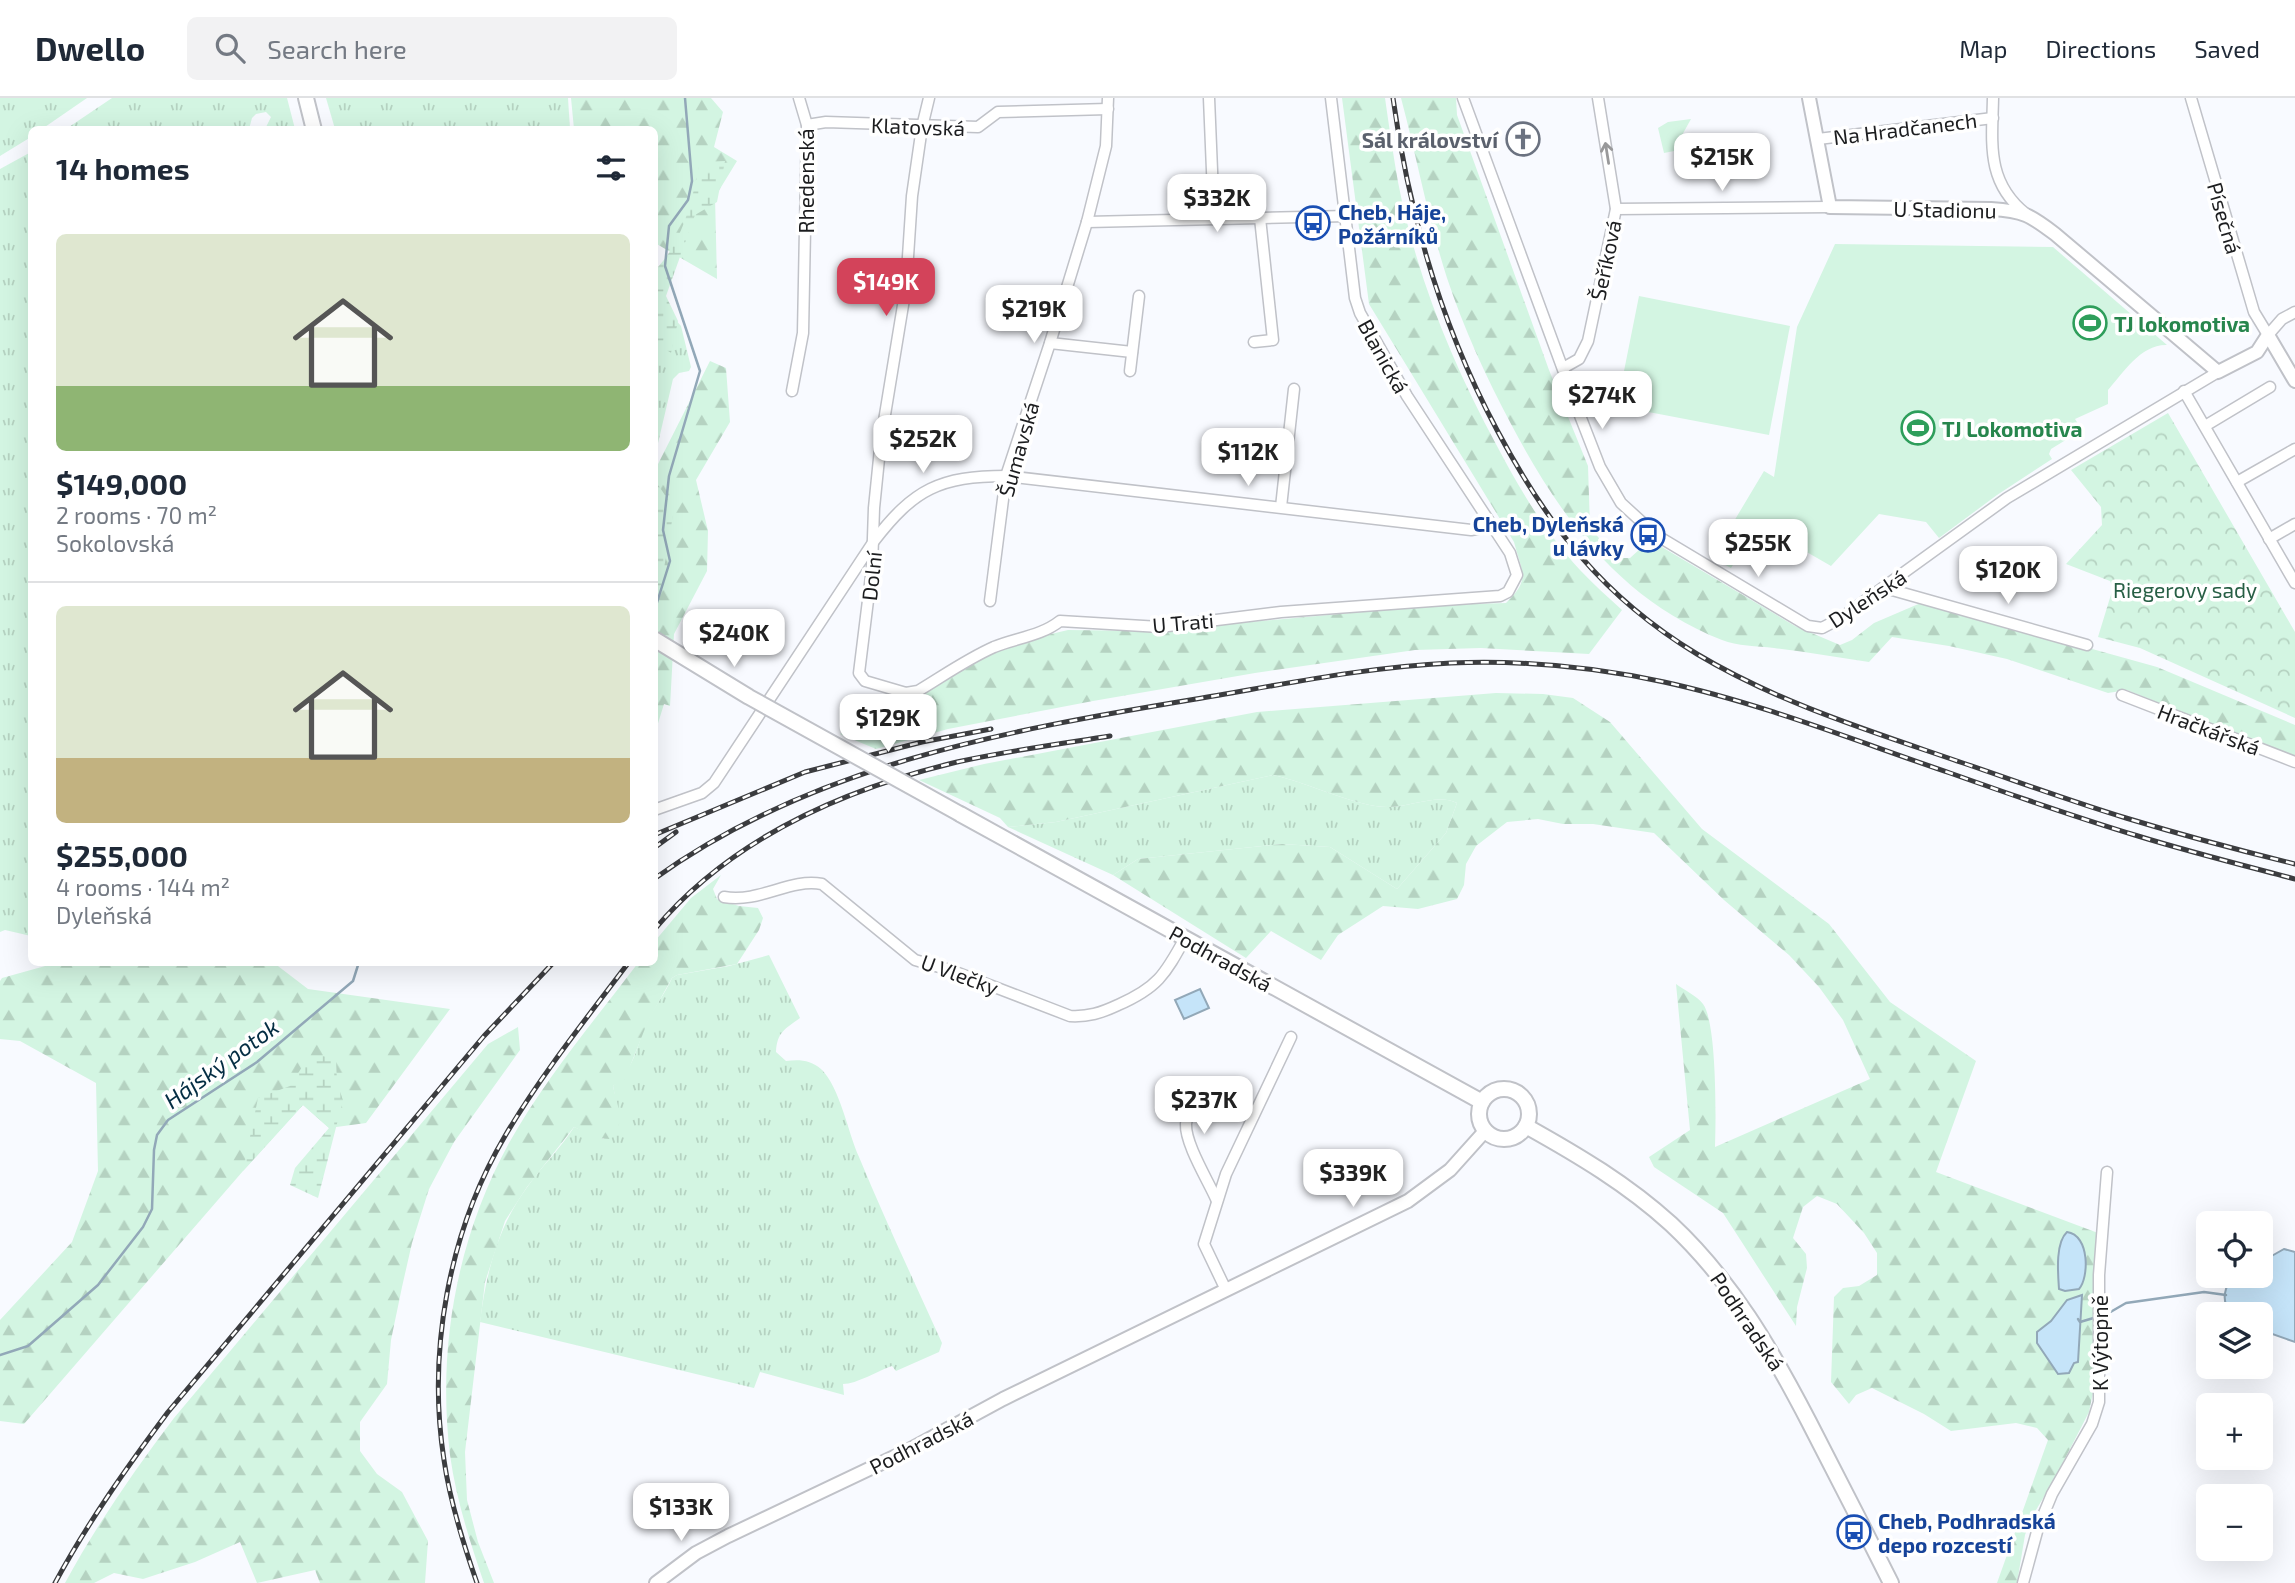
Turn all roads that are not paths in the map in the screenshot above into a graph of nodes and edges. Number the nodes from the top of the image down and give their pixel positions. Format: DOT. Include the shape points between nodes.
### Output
graph roads {
  1 [pos="306,98"];
  2 [pos="799,98"];
  3 [pos="929,98"];
  4 [pos="1108,98"];
  5 [pos="1209,98"];
  6 [pos="1331,98"];
  7 [pos="1463,98"];
  8 [pos="1598,98"];
  9 [pos="1809,98"];
  10 [pos="1993,98"];
  11 [pos="2191,98"];
  12 [pos="1108,109"];
  13 [pos="1993,118"];
  14 [pos="807,125"];
  15 [pos="313,126"];
  16 [pos="922,127"];
  17 [pos="1818,139"];
  18 [pos="1830,207"];
  19 [pos="1616,209"];
  20 [pos="2026,214"];
  21 [pos="1347,216"];
  22 [pos="1260,218"];
  23 [pos="1214,219"];
  24 [pos="1087,222"];
  25 [pos="1139,296"];
  26 [pos="2295,313"];
  27 [pos="2268,335"];
  28 [pos="1254,342"];
  29 [pos="1050,343"];
  30 [pos="1132,352"];
  31 [pos="1563,368"];
  32 [pos="1130,371"];
  33 [pos="2218,372"];
  34 [pos="2295,380"];
  35 [pos="2270,387"];
  36 [pos="1294,389"];
  37 [pos="792,391"];
  38 [pos="2184,391"];
  39 [pos="2205,426"];
  40 [pos="2295,449"];
  41 [pos="1006,476"];
  42 [pos="2237,482"];
  43 [pos="1281,508"];
  44 [pos="2295,524"];
  45 [pos="1492,526"];
  46 [pos="2269,539"];
  47 [pos="874,541"];
  48 [pos="2295,583"];
  49 [pos="1514,584"];
  50 [pos="1885,588"];
  51 [pos="990,601"];
  52 [pos="658,641"];
  53 [pos="2087,645"];
  54 [pos="865,681"];
  55 [pos="2122,695"];
  56 [pos="2295,762"];
  57 [pos="658,809"];
  58 [pos="724,897"];
  59 [pos="1185,938"];
  60 [pos="1291,1037"];
  61 [pos="1482,1102"];
  62 [pos="1253,1116"];
  63 [pos="1526,1126"];
  64 [pos="1485,1131"];
  65 [pos="2106,1171"];
  66 [pos="1217,1201"];
  67 [pos="1226,1290"];
  68 [pos="656,1583"];
  69 [pos="1891,1583"];
  70 [pos="2023,1583"];
  1 -- 15 [label="main road"];
  2 -- 14 [label="street, Rhedenská"];
  3 -- 16 [label="street"];
  4 -- 12 [label="street, Šumavská"];
  5 -- 23 [label="street"];
  6 -- 21 [label="street, Blanická"];
  7 -- 31 [label="street, Dyleňská"];
  19 -- 8 [label="street, Šeříková, one-way"];
  9 -- 17 [label="street"];
  10 -- 13 [label="street"];
  11 -- 27 [label="street, Písečná" via="2247,292"];
  12 -- 16 [label="street, Klatovská" via="998,112 978,127"];
  12 -- 24 [label="street, Šumavská" via="1107,146"];
  13 -- 17 [label="street, Na Hradčanech"];
  13 -- 20 [label="street" via="1997,176 2008,198"];
  14 -- 16 [label="street, Klatovská"];
  14 -- 37 [label="street, Rhedenská" via="803,333"];
  16 -- 47 [label="street" via="906,287 881,439"];
  17 -- 18 [label="street"];
  18 -- 19 [label="street, U Stadionu"];
  18 -- 20 [label="street, U Stadionu" via="1992,209"];
  19 -- 31 [label="street, Šeříková" via="1588,341 1579,359"];
  20 -- 33 [label="street, U Stadionu"];
  21 -- 22 [label="street"];
  21 -- 45 [label="street, Blanická" via="1360,313 1406,396"];
  22 -- 23 [label="street"];
  22 -- 28 [label="street" via="1273,340"];
  23 -- 24 [label="street"];
  24 -- 29 [label="street, Šumavská"];
  25 -- 30 [label="street"];
  26 -- 27 [label="street, Dyleňská" via="2282,319"];
  27 -- 33 [label="street, Dyleňská" via="2257,352"];
  27 -- 34 [label="street"];
  29 -- 30 [label="street"];
  29 -- 41 [label="street, Šumavská"];
  30 -- 32 [label="street"];
  31 -- 50 [label="street, Dyleňská" via="1604,476 1622,503 1650,530 1813,627 1834,623"];
  33 -- 38 [label="street, Dyleňská"];
  35 -- 39 [label="street"];
  36 -- 43 [label="street"];
  38 -- 39 [label="street"];
  38 -- 50 [label="street, Dyleňská" via="2007,498"];
  39 -- 42 [label="street"];
  40 -- 42 [label="street"];
  41 -- 43 [label="street, Dolní"];
  41 -- 47 [label="street, Dolní" via="962,478 929,489 894,515"];
  41 -- 51 [label="street, Šumavská"];
  42 -- 46 [label="street"];
  43 -- 45 [label="street, Dolní" via="1471,530"];
  44 -- 46 [label="street"];
  45 -- 49 [label="street, Blanická" via="1515,564"];
  46 -- 48 [label="street"];
  47 -- 54 [label="street, Dolní" via="859,673"];
  47 -- 57 [label="street" via="714,783 702,793"];
  49 -- 54 [label="street, U Trati" via="1500,596 1281,612 1160,627 1060,621 1050,629 980,654 918,691 906,693"];
  50 -- 53 [label="street"];
  52 -- 59 [label="main road, Podhradská, bridge" via="749,697"];
  55 -- 56 [label="street, Hračkářská"];
  58 -- 59 [label="street, U Vlečky" via="752,898 810,882 822,884 915,960 1070,1016 1089,1017 1141,995 1163,975"];
  59 -- 61 [label="main road, Podhradská"];
  60 -- 62 [label="street"];
  61 -- 63 [label="main road" via="1498,1089 1518,1093 1528,1105"];
  61 -- 64 [label="main road" via="1478,1117"];
  62 -- 66 [label="street"];
  62 -- 66 [label="street" via="1244,1101 1224,1091 1206,1096 1190,1110 1186,1134"];
  63 -- 64 [label="main road" via="1509,1139"];
  63 -- 69 [label="main road, Podhradská" via="1617,1180 1673,1226 1719,1276 1772,1351"];
  64 -- 67 [label="street, Podhradská" via="1450,1170 1408,1200"];
  65 -- 70 [label="street, K Výtopně" via="2099,1275 2099,1402 2092,1424 2047,1505"];
  66 -- 67 [label="street" via="1204,1244"];
  67 -- 68 [label="street, Podhradská" via="728,1536"];
}
